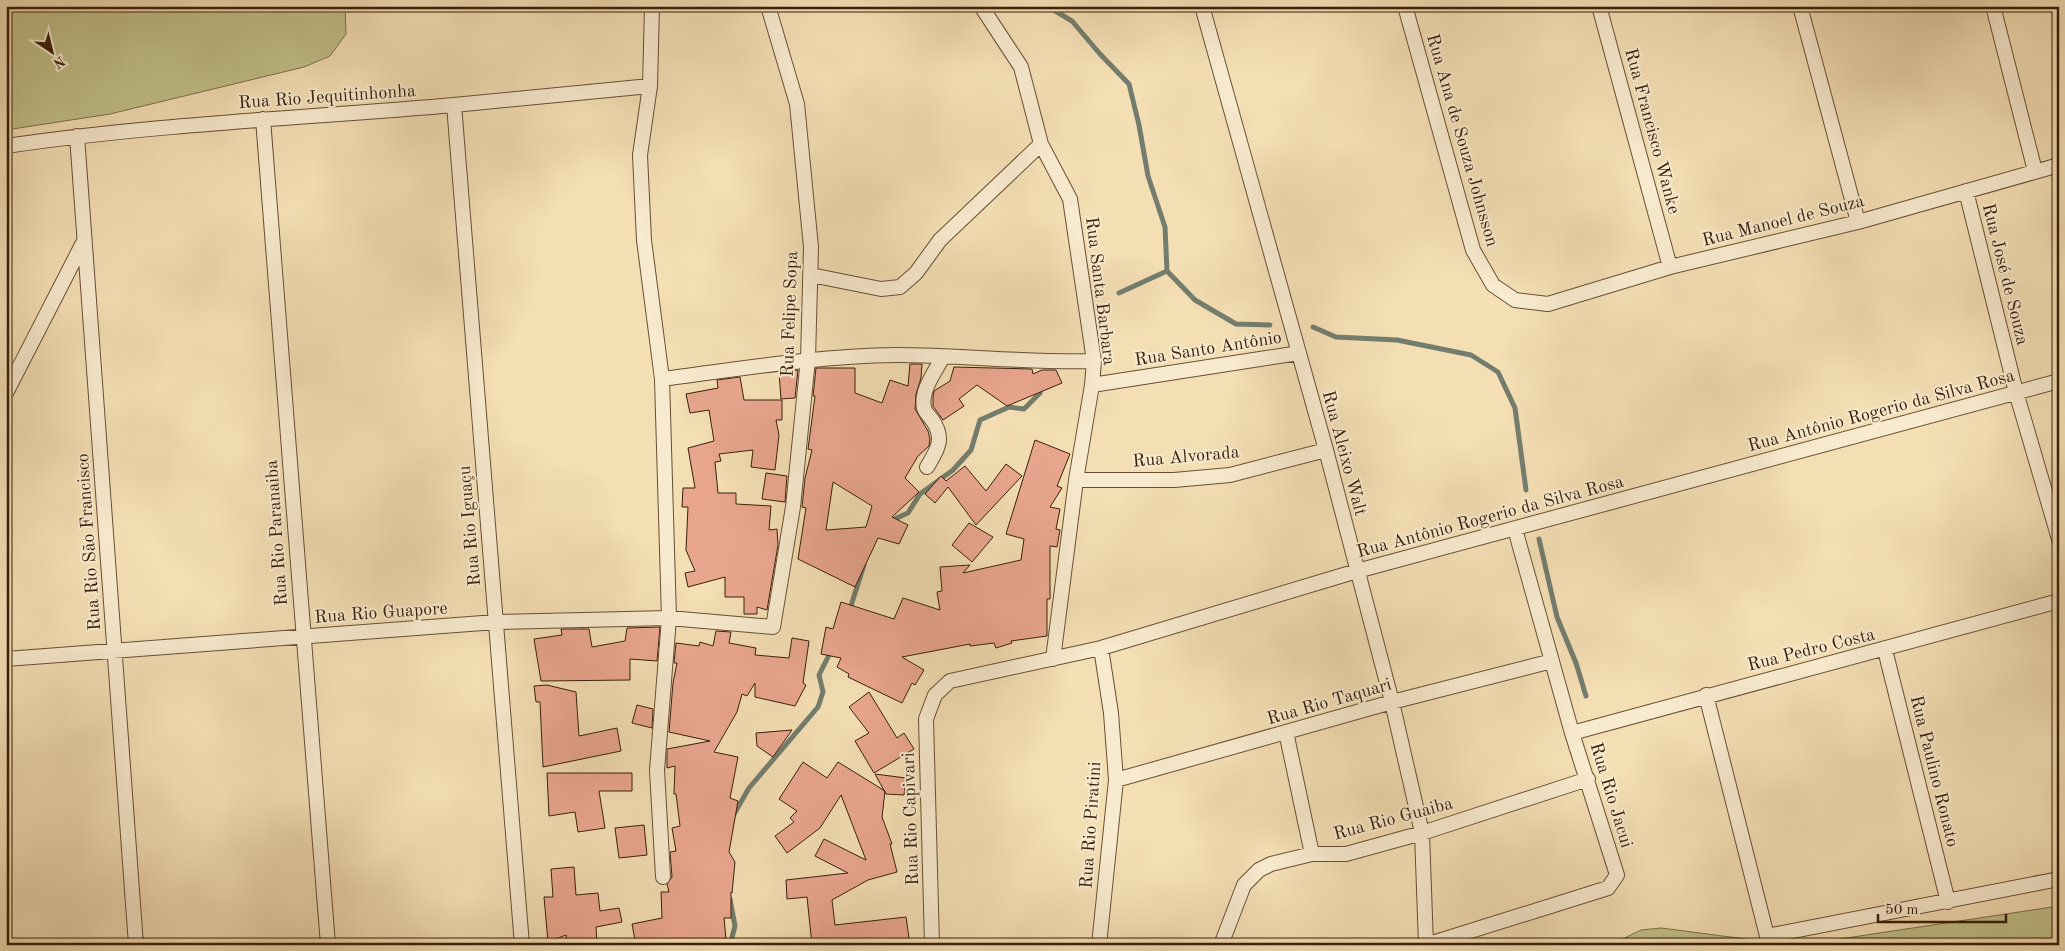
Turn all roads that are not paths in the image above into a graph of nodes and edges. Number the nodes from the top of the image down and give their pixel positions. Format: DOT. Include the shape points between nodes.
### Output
graph roads {
  1 [pos="652,6"];
  2 [pos="768,6"];
  3 [pos="981,6"];
  4 [pos="1202,6"];
  5 [pos="1405,6"];
  6 [pos="1599,6"];
  7 [pos="1800,6"];
  8 [pos="1993,6"];
  9 [pos="650,86"];
  10 [pos="454,105"];
  11 [pos="263,119"];
  12 [pos="77,136"];
  13 [pos="1041,144"];
  14 [pos="6,146"];
  15 [pos="2059,165"];
  16 [pos="2036,171"];
  17 [pos="1966,191"];
  18 [pos="1858,222"];
  19 [pos="84,240"];
  20 [pos="1670,267"];
  21 [pos="811,276"];
  22 [pos="1514,300"];
  23 [pos="1299,353"];
  24 [pos="943,357"];
  25 [pos="808,360"];
  26 [pos="1094,361"];
  27 [pos="662,379"];
  28 [pos="2059,381"];
  29 [pos="1092,386"];
  30 [pos="2016,392"];
  31 [pos="6,393"];
  32 [pos="1326,450"];
  33 [pos="927,468"];
  34 [pos="1076,480"];
  35 [pos="1515,529"];
  36 [pos="2059,539"];
  37 [pos="1357,571"];
  38 [pos="2059,601"];
  39 [pos="669,618"];
  40 [pos="496,622"];
  41 [pos="773,627"];
  42 [pos="303,637"];
  43 [pos="1101,648"];
  44 [pos="1885,650"];
  45 [pos="115,652"];
  46 [pos="6,659"];
  47 [pos="1053,659"];
  48 [pos="1552,661"];
  49 [pos="936,695"];
  50 [pos="1706,695"];
  51 [pos="1392,702"];
  52 [pos="1286,732"];
  53 [pos="1572,733"];
  54 [pos="1588,779"];
  55 [pos="1116,780"];
  56 [pos="1422,833"];
  57 [pos="1312,854"];
  58 [pos="663,877"];
  59 [pos="2059,879"];
  60 [pos="1948,902"];
  61 [pos="136,945"];
  62 [pos="328,945"];
  63 [pos="522,945"];
  64 [pos="932,945"];
  65 [pos="1099,945"];
  66 [pos="1222,945"];
  67 [pos="1426,945"];
  1 -- 9 [label="street"];
  2 -- 21 [label="street, Rua Felipe Sopa" via="797,104 812,247"];
  3 -- 13 [label="street, Rua Santa Barbara" via="1021,67"];
  4 -- 23 [label="street, Rua Aleixo Walt"];
  5 -- 22 [label="street, Rua Ana de Souza Johnsson" via="1473,250 1493,284"];
  6 -- 20 [label="street, Rua Francisco Wanke"];
  7 -- 18 [label="street"];
  8 -- 16 [label="street"];
  9 -- 10 [label="street, Rua Rio Jequitinhonha"];
  9 -- 27 [label="street" via="640,155 644,240"];
  10 -- 11 [label="street, Rua Rio Jequitinhonha"];
  10 -- 40 [label="street, Rua Rio Iguaçu"];
  11 -- 12 [label="street, Rua Rio Jequitinhonha"];
  11 -- 42 [label="street, Rua Rio Paranaiba"];
  12 -- 14 [label="street, Rua Rio Jequitinhonha"];
  12 -- 19 [label="street, Rua Rio São Francisco"];
  13 -- 21 [label="street" via="940,240 916,273 900,287 881,289"];
  13 -- 26 [label="street, Rua Santa Barbara" via="1070,199"];
  15 -- 16 [label="street, Rua Manoel de Souza"];
  16 -- 17 [label="street, Rua Manoel de Souza"];
  17 -- 18 [label="street, Rua Manoel de Souza"];
  17 -- 30 [label="street, Rua José de Souza"];
  18 -- 20 [label="street, Rua Manoel de Souza"];
  19 -- 31 [label="street"];
  19 -- 45 [label="street, Rua Rio São Francisco"];
  20 -- 22 [label="street, Rua Manoel de Souza" via="1548,304"];
  21 -- 25 [label="street, Rua Felipe Sopa"];
  23 -- 29 [label="street, Rua Santo Antônio"];
  23 -- 32 [label="street, Rua Aleixo Walt"];
  24 -- 25 [label="street" via="896,355"];
  24 -- 26 [label="street"];
  24 -- 33 [label="street" via="924,398 924,408 940,438 939,448"];
  25 -- 27 [label="street"];
  25 -- 41 [label="street, Rua Felipe Sopa" via="793,507"];
  26 -- 29 [label="street, Rua Santa Barbara"];
  27 -- 39 [label="street"];
  28 -- 30 [label="street, Rua Antônio Rogerio da Silva Rosa"];
  29 -- 34 [label="street, Rua Santa Barbara"];
  30 -- 35 [label="street, Rua Antônio Rogerio da Silva Rosa"];
  30 -- 36 [label="street, Rua José de Souza"];
  32 -- 34 [label="street, Rua Alvorada" via="1230,475 1174,480"];
  32 -- 37 [label="street, Rua Aleixo Walt"];
  34 -- 47 [label="street, Rua Santa Barbara"];
  35 -- 37 [label="street, Rua Antônio Rogerio da Silva Rosa"];
  35 -- 48 [label="street, Rua Rio Jacui"];
  37 -- 43 [label="street, Rua Antônio Rogerio da Silva Rosa"];
  37 -- 51 [label="street, Rua Aleixo Walt"];
  38 -- 44 [label="street, Rua Pedro Costa"];
  39 -- 40 [label="street, Rua Rio Guapore"];
  39 -- 41 [label="street, Rua Rio Guapore"];
  39 -- 58 [label="street" via="657,770"];
  40 -- 42 [label="street, Rua Rio Guapore"];
  40 -- 63 [label="street, Rua Rio Iguaçu"];
  42 -- 45 [label="street, Rua Rio Guapore"];
  42 -- 62 [label="street, Rua Rio Paranaiba"];
  43 -- 47 [label="street, Rua Antônio Rogerio da Silva Rosa"];
  43 -- 55 [label="street, Rua Rio Piratini" via="1111,713"];
  44 -- 50 [label="street, Rua Pedro Costa"];
  44 -- 60 [label="street, Rua Paulino Ronato"];
  45 -- 46 [label="street, Rua Rio Guapore"];
  45 -- 61 [label="street, Rua Rio São Francisco"];
  47 -- 49 [label="street, Rua Antônio Rogerio da Silva Rosa" via="950,681"];
  48 -- 51 [label="street, Rua Rio Taquari"];
  48 -- 53 [label="street, Rua Rio Jacui"];
  49 -- 64 [label="street, Rua Rio Capivari" via="926,719"];
  50 -- 53 [label="street, Rua Pedro Costa"];
  50 -- 60 [label="street" via="1767,936"];
  51 -- 52 [label="street, Rua Rio Taquari"];
  51 -- 56 [label="street, Rua Aleixo Walt"];
  52 -- 55 [label="street, Rua Rio Taquari"];
  52 -- 57 [label="street"];
  53 -- 54 [label="street, Rua Rio Jacui"];
  54 -- 56 [label="street, Rua Rio Guaiba"];
  54 -- 67 [label="street, Rua Rio Jacui" via="1617,875 1608,888"];
  55 -- 65 [label="street, Rua Rio Piratini"];
  56 -- 57 [label="street, Rua Rio Guaiba" via="1346,854"];
  56 -- 67 [label="street, Rua Aleixo Walt"];
  57 -- 66 [label="street, Rua Rio Guaiba" via="1271,864 1259,870 1244,885"];
  59 -- 60 [label="street"];
}
